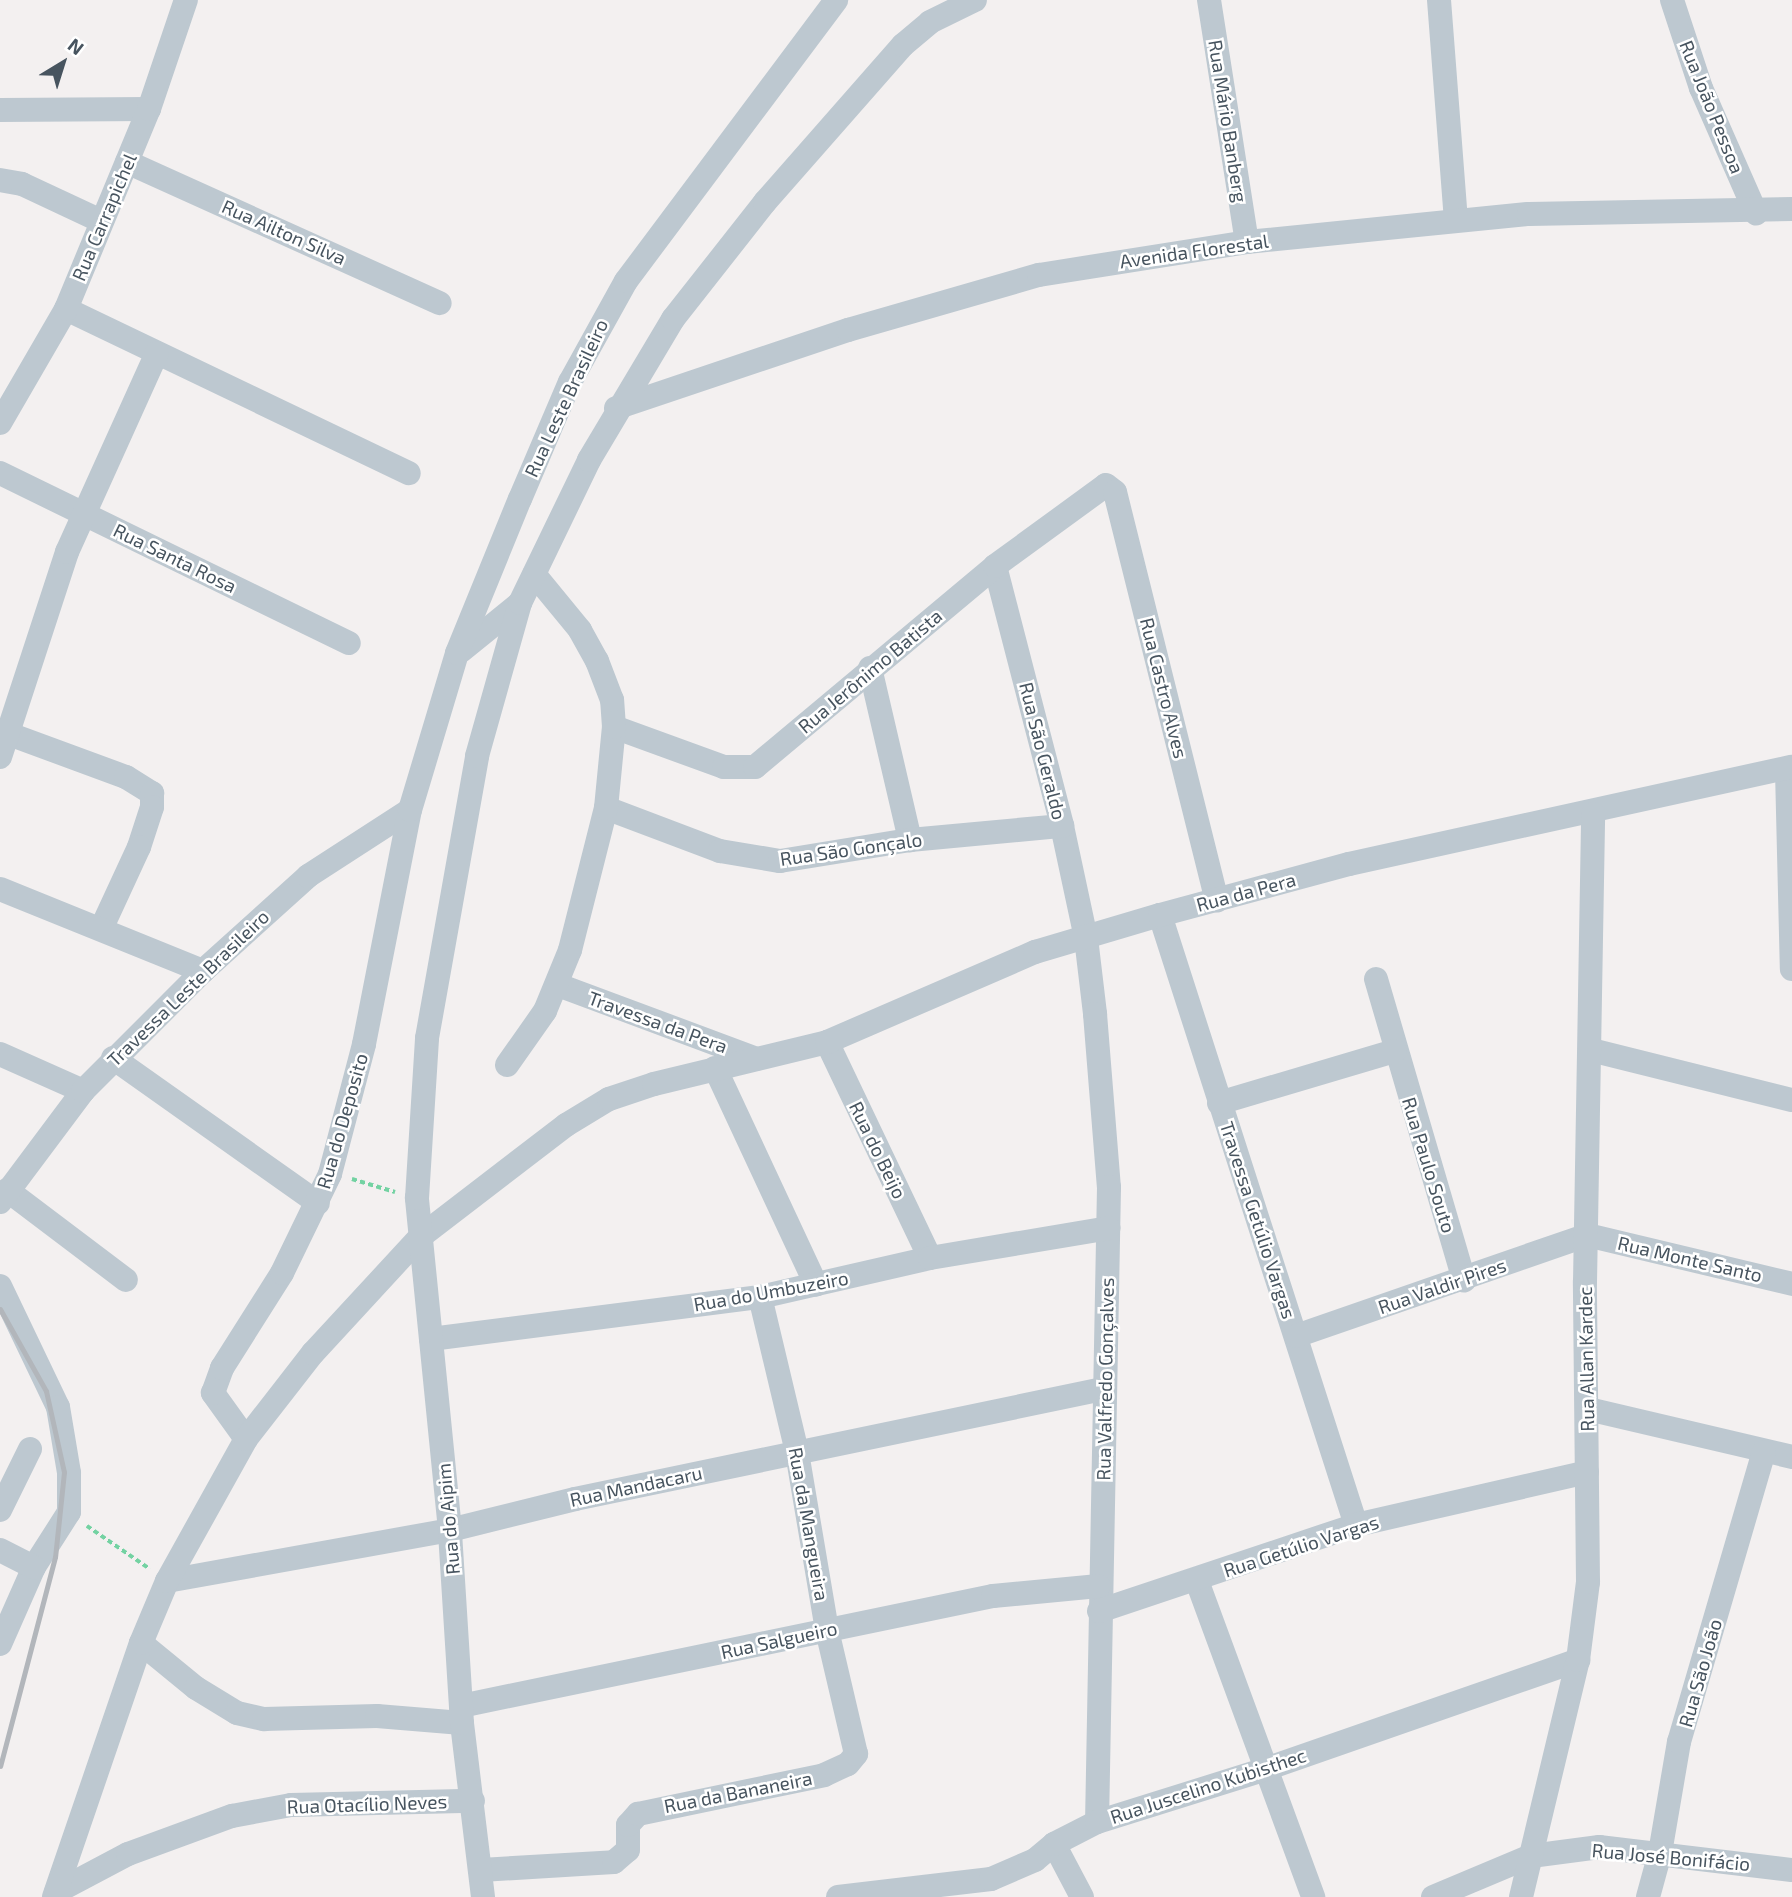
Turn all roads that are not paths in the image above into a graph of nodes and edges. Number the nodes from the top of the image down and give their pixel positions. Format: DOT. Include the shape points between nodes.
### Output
graph roads {
  1 [pos="187,0"];
  2 [pos="836,0"];
  3 [pos="1209,0"];
  4 [pos="1439,0"];
  5 [pos="1672,0"];
  6 [pos="969,3"];
  7 [pos="0,110"];
  8 [pos="149,110"];
  9 [pos="127,162"];
  10 [pos="0,180"];
  11 [pos="1792,209"];
  12 [pos="1756,213"];
  13 [pos="1456,220"];
  14 [pos="102,221"];
  15 [pos="1247,242"];
  16 [pos="440,303"];
  17 [pos="66,309"];
  18 [pos="156,353"];
  19 [pos="617,408"];
  20 [pos="0,423"];
  21 [pos="0,473"];
  22 [pos="409,474"];
  23 [pos="1102,486"];
  24 [pos="84,514"];
  25 [pos="995,566"];
  26 [pos="534,574"];
  27 [pos="520,603"];
  28 [pos="349,643"];
  29 [pos="457,653"];
  30 [pos="870,668"];
  31 [pos="614,727"];
  32 [pos="9,734"];
  33 [pos="0,757"];
  34 [pos="1789,769"];
  35 [pos="606,808"];
  36 [pos="410,810"];
  37 [pos="1593,814"];
  38 [pos="1062,826"];
  39 [pos="910,840"];
  40 [pos="0,889"];
  41 [pos="1217,900"];
  42 [pos="1160,915"];
  43 [pos="102,927"];
  44 [pos="1086,938"];
  45 [pos="1792,969"];
  46 [pos="203,971"];
  47 [pos="1376,979"];
  48 [pos="558,985"];
  49 [pos="827,1042"];
  50 [pos="1591,1050"];
  51 [pos="1394,1051"];
  52 [pos="0,1054"];
  53 [pos="113,1059"];
  54 [pos="758,1059"];
  55 [pos="508,1065"];
  56 [pos="715,1068"];
  57 [pos="83,1091"];
  58 [pos="1792,1100"];
  59 [pos="1219,1103"];
  60 [pos="4,1196"];
  61 [pos="318,1203"];
  62 [pos="1109,1228"];
  63 [pos="1587,1235"];
  64 [pos="419,1237"];
  65 [pos="930,1258"];
  66 [pos="126,1280"];
  67 [pos="1464,1280"];
  68 [pos="1792,1284"];
  69 [pos="816,1285"];
  70 [pos="0,1286"];
  71 [pos="760,1297"];
  72 [pos="1296,1336"];
  73 [pos="431,1339"];
  74 [pos="1104,1390"];
  75 [pos="1588,1409"];
  76 [pos="246,1439"];
  77 [pos="30,1449"];
  78 [pos="797,1452"];
  79 [pos="1764,1452"];
  80 [pos="1792,1457"];
  81 [pos="1587,1472"];
  82 [pos="0,1510"];
  83 [pos="1356,1525"];
  84 [pos="450,1530"];
  85 [pos="0,1550"];
  86 [pos="34,1567"];
  87 [pos="167,1581"];
  88 [pos="1197,1581"];
  89 [pos="1099,1586"];
  90 [pos="7,1604"];
  91 [pos="1099,1611"];
  92 [pos="827,1630"];
  93 [pos="141,1643"];
  94 [pos="0,1644"];
  95 [pos="1578,1660"];
  96 [pos="462,1715"];
  97 [pos="1263,1770"];
  98 [pos="824,1775"];
  99 [pos="473,1801"];
  100 [pos="1097,1822"];
  101 [pos="1054,1844"];
  102 [pos="1660,1853"];
  103 [pos="1531,1856"];
  104 [pos="481,1870"];
  105 [pos="1792,1870"];
  106 [pos="55,1894"];
  107 [pos="483,1897"];
  108 [pos="838,1897"];
  109 [pos="1082,1897"];
  110 [pos="1314,1897"];
  111 [pos="1433,1897"];
  112 [pos="1521,1897"];
  113 [pos="1648,1897"];
  1 -- 8 [label="street, Rua Carrapichel"];
  2 -- 29 [label="street, Rua Leste Brasileiro" via="626,281 598,327 565,394"];
  3 -- 15 [label="street, Rua Mário Banberg"];
  4 -- 13 [label="street"];
  5 -- 12 [label="street, Rua João Pessoa" via="1701,88"];
  6 -- 19 [label="street, Rua do Aipim" via="930,22 903,46 765,202 673,319"];
  7 -- 8 [label="street"];
  8 -- 9 [label="street, Rua Carrapichel"];
  9 -- 14 [label="street, Rua Carrapichel"];
  9 -- 16 [label="street, Rua Ailton Silva"];
  10 -- 14 [label="street" via="22,184"];
  11 -- 12 [label="street, Avenida Florestal"];
  12 -- 13 [label="street, Avenida Florestal" via="1529,214"];
  13 -- 15 [label="street, Avenida Florestal"];
  14 -- 17 [label="street, Rua Carrapichel"];
  15 -- 19 [label="street, Avenida Florestal" via="1039,275 943,300"];
  17 -- 18 [label="street"];
  17 -- 20 [label="street, Rua Carrapichel"];
  18 -- 22 [label="street"];
  18 -- 24 [label="street"];
  19 -- 26 [label="street, Rua do Aipim"];
  21 -- 24 [label="street, Rua Santa Rosa"];
  23 -- 25 [label="street, Rua Jerônimo Batista"];
  23 -- 41 [label="street, Rua Castro Alves" via="1115,492"];
  24 -- 28 [label="street, Rua Santa Rosa"];
  24 -- 32 [label="street" via="67,552"];
  25 -- 30 [label="street, Rua Jerônimo Batista"];
  25 -- 38 [label="street, Rua São Geraldo"];
  26 -- 27 [label="street, Rua do Aipim"];
  26 -- 31 [label="street" via="580,630 597,661 612,700"];
  27 -- 29 [label="street"];
  27 -- 64 [label="street, Rua do Aipim" via="477,756 438,960 427,1038 417,1198"];
  29 -- 36 [label="street, Rua Leste Brasileiro"];
  30 -- 31 [label="street, Rua Jerônimo Batista" via="755,767 724,767"];
  30 -- 39 [label="street"];
  31 -- 35 [label="street"];
  32 -- 33 [label="street"];
  32 -- 43 [label="street" via="125,777 152,793 139,847"];
  34 -- 37 [label="street, Rua da Pera"];
  34 -- 45 [label="street"];
  35 -- 39 [label="street, Rua São Gonçalo" via="720,851 754,859 807,858"];
  35 -- 48 [label="street"];
  36 -- 46 [label="street, Travessa Leste Brasileiro" via="308,876"];
  36 -- 61 [label="street, Rua do Deposito" via="365,1044"];
  37 -- 41 [label="street, Rua da Pera" via="1349,864"];
  37 -- 50 [label="street, Rua Allan Kardec"];
  38 -- 39 [label="street, Rua São Gonçalo"];
  38 -- 44 [label="street, Rua São Geraldo"];
  40 -- 43 [label="street"];
  41 -- 42 [label="street, Rua da Pera"];
  42 -- 44 [label="street, Rua da Pera"];
  42 -- 59 [label="street, Travessa Getúlio Vargas"];
  43 -- 46 [label="street"];
  44 -- 49 [label="street, Rua da Pera" via="1035,952"];
  44 -- 62 [label="street, Rua Valfredo Gonçalves"];
  46 -- 53 [label="street, Travessa Leste Brasileiro"];
  47 -- 51 [label="street, Rua Paulo Souto"];
  48 -- 54 [label="street, Travessa da Pera"];
  48 -- 55 [label="street"];
  49 -- 54 [label="street, Rua da Pera"];
  49 -- 65 [label="street, Rua do Beijo"];
  50 -- 58 [label="street"];
  50 -- 63 [label="street, Rua Allan Kardec"];
  51 -- 59 [label="street"];
  51 -- 67 [label="street, Rua Paulo Souto"];
  52 -- 57 [label="street"];
  53 -- 57 [label="street, Travessa Leste Brasileiro"];
  53 -- 61 [label="street"];
  54 -- 56 [label="street, Rua da Pera"];
  56 -- 64 [label="street, Rua da Pera" via="654,1083 585,1113"];
  56 -- 69 [label="street"];
  57 -- 60 [label="street, Travessa Leste Brasileiro"];
  59 -- 72 [label="street, Travessa Getúlio Vargas"];
  60 -- 66 [label="street"];
  61 -- 76 [label="street, Rua do Deposito" via="212,1393"];
  62 -- 65 [label="street, Rua do Umbuzeiro"];
  62 -- 74 [label="street, Rua Valfredo Gonçalves"];
  63 -- 67 [label="street, Rua Valdir Pires"];
  63 -- 68 [label="street, Rua Monte Santo"];
  63 -- 75 [label="street, Rua Allan Kardec"];
  64 -- 73 [label="street, Rua do Aipim"];
  64 -- 76 [label="street, Rua da Pera" via="313,1353"];
  65 -- 69 [label="street, Rua do Umbuzeiro"];
  67 -- 72 [label="street, Rua Valdir Pires"];
  69 -- 71 [label="street, Rua do Umbuzeiro"];
  70 -- 86 [label="street" via="58,1407 69,1473 69,1512"];
  71 -- 73 [label="street, Rua do Umbuzeiro"];
  71 -- 78 [label="street, Rua da Mangueira"];
  72 -- 83 [label="street, Travessa Getúlio Vargas"];
  73 -- 84 [label="street, Rua do Aipim"];
  74 -- 78 [label="street, Rua Mandacaru"];
  74 -- 89 [label="street, Rua Valfredo Gonçalves"];
  75 -- 79 [label="street"];
  75 -- 81 [label="street, Rua Allan Kardec"];
  76 -- 87 [label="street, Rua da Pera"];
  77 -- 82 [label="street"];
  78 -- 84 [label="street, Rua Mandacaru"];
  78 -- 92 [label="street, Rua da Mangueira"];
  79 -- 80 [label="street"];
  79 -- 102 [label="street, Rua São João" via="1679,1742"];
  81 -- 83 [label="street, Rua Getúlio Vargas"];
  81 -- 95 [label="street, Rua Allan Kardec" via="1588,1582"];
  83 -- 88 [label="street, Rua Getúlio Vargas"];
  84 -- 87 [label="street, Rua Mandacaru"];
  84 -- 96 [label="street, Rua do Aipim"];
  85 -- 86 [label="street"];
  86 -- 90 [label="street"];
  87 -- 93 [label="street, Rua da Pera"];
  88 -- 91 [label="street, Rua Getúlio Vargas"];
  88 -- 97 [label="street"];
  89 -- 91 [label="street, Rua Valfredo Gonçalves"];
  89 -- 92 [label="street, Rua Salgueiro" via="1031,1590"];
  90 -- 94 [label="street"];
  91 -- 100 [label="street, Rua Valfredo Gonçalves"];
  92 -- 96 [label="street, Rua Salgueiro"];
  92 -- 98 [label="street, Rua da Mangueira" via="857,1750 848,1764"];
  93 -- 96 [label="street, Rua Salgueiro" via="196,1688 237,1713 264,1719"];
  93 -- 106 [label="street, Rua da Pera"];
  95 -- 97 [label="street, Rua Juscelino Kubisthec"];
  95 -- 103 [label="street, Rua Allan Kardec"];
  96 -- 99 [label="street, Rua do Aipim"];
  97 -- 100 [label="street, Rua Juscelino Kubisthec"];
  97 -- 110 [label="street"];
  98 -- 104 [label="street, Rua da Bananeira" via="647,1810 631,1819 628,1850 614,1862"];
  99 -- 104 [label="street, Rua do Aipim"];
  99 -- 106 [label="street, Rua Otacílio Neves" via="291,1805 232,1816 128,1854"];
  100 -- 101 [label="street, Rua Juscelino Kubisthec"];
  101 -- 108 [label="street, Rua Juscelino Kubisthec" via="1035,1860 991,1880"];
  101 -- 109 [label="street"];
  102 -- 103 [label="street, Rua José Bonifácio" via="1599,1847"];
  102 -- 105 [label="street, Rua José Bonifácio"];
  102 -- 113 [label="street, Rua São João"];
  103 -- 111 [label="street, Rua José Bonifácio"];
  103 -- 112 [label="street, Rua Allan Kardec"];
  104 -- 107 [label="street, Rua do Aipim"];
}
